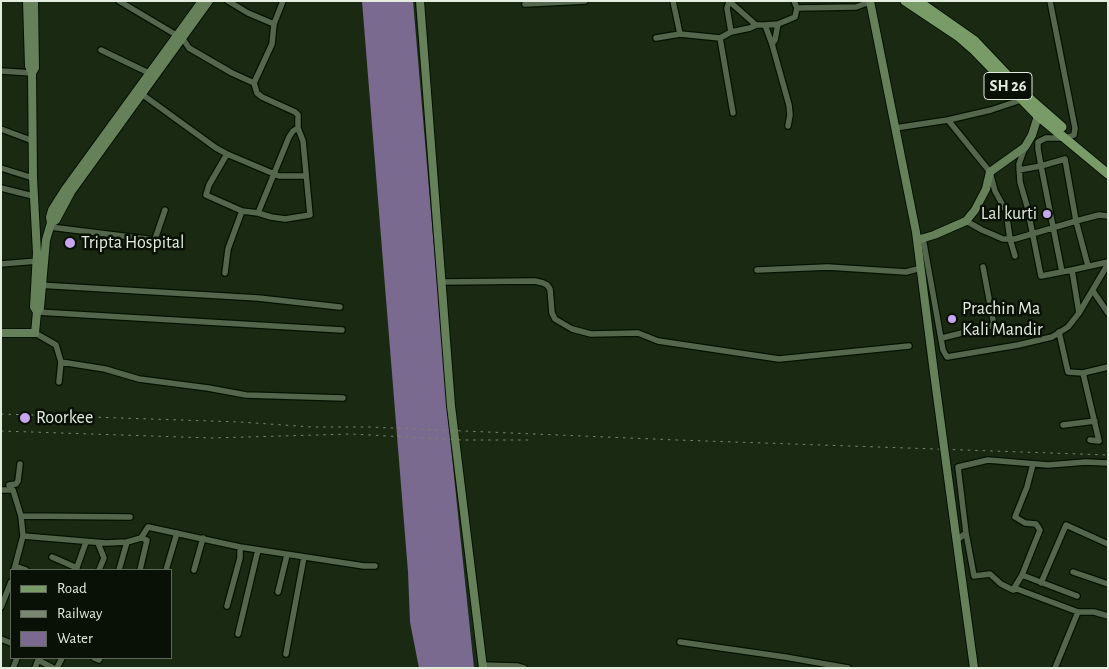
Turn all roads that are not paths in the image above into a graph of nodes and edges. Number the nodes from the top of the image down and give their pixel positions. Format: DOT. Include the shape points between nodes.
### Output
graph roads {
  1 [pos="27,1"];
  2 [pos="34,1"];
  3 [pos="119,1"];
  4 [pos="202,1"];
  5 [pos="209,1"];
  6 [pos="228,1"];
  7 [pos="283,1"];
  8 [pos="420,1"];
  9 [pos="585,1"];
  10 [pos="673,1"];
  11 [pos="794,1"];
  12 [pos="906,1"];
  13 [pos="918,1"];
  14 [pos="1050,1"];
  15 [pos="729,2"];
  16 [pos="870,2"];
  17 [pos="525,4"];
  18 [pos="797,8"];
  19 [pos="274,24"];
  20 [pos="756,24"];
  21 [pos="778,24"];
  22 [pos="765,26"];
  23 [pos="730,32"];
  24 [pos="680,34"];
  25 [pos="180,37"];
  26 [pos="656,38"];
  27 [pos="720,38"];
  28 [pos="772,44"];
  29 [pos="101,50"];
  30 [pos="1,71"];
  31 [pos="32,74"];
  32 [pos="153,75"];
  33 [pos="254,83"];
  34 [pos="143,95"];
  35 [pos="1021,100"];
  36 [pos="733,113"];
  37 [pos="1038,116"];
  38 [pos="948,120"];
  39 [pos="788,126"];
  40 [pos="298,128"];
  41 [pos="895,128"];
  42 [pos="1,130"];
  43 [pos="1032,135"];
  44 [pos="1068,137"];
  45 [pos="33,141"];
  46 [pos="1041,141"];
  47 [pos="1025,147"];
  48 [pos="227,154"];
  49 [pos="1041,166"];
  50 [pos="1,168"];
  51 [pos="1108,168"];
  52 [pos="1019,170"];
  53 [pos="990,172"];
  54 [pos="274,174"];
  55 [pos="1108,174"];
  56 [pos="306,176"];
  57 [pos="33,178"];
  58 [pos="1,188"];
  59 [pos="33,196"];
  60 [pos="166,210"];
  61 [pos="242,212"];
  62 [pos="258,213"];
  63 [pos="1108,216"];
  64 [pos="966,221"];
  65 [pos="1076,221"];
  66 [pos="1053,227"];
  67 [pos="50,228"];
  68 [pos="35,233"];
  69 [pos="1032,233"];
  70 [pos="155,239"];
  71 [pos="920,239"];
  72 [pos="1010,239"];
  73 [pos="179,243"];
  74 [pos="1015,256"];
  75 [pos="37,261"];
  76 [pos="1108,263"];
  77 [pos="1,264"];
  78 [pos="1088,266"];
  79 [pos="983,267"];
  80 [pos="921,268"];
  81 [pos="757,270"];
  82 [pos="1072,270"];
  83 [pos="1062,272"];
  84 [pos="225,273"];
  85 [pos="442,282"];
  86 [pos="39,285"];
  87 [pos="1093,291"];
  88 [pos="340,307"];
  89 [pos="37,312"];
  90 [pos="1079,313"];
  91 [pos="1108,313"];
  92 [pos="342,330"];
  93 [pos="1059,332"];
  94 [pos="2,333"];
  95 [pos="36,334"];
  96 [pos="942,338"];
  97 [pos="909,346"];
  98 [pos="61,362"];
  99 [pos="1108,367"];
  100 [pos="1083,373"];
  101 [pos="59,382"];
  102 [pos="343,398"];
  103 [pos="1095,421"];
  104 [pos="1063,426"];
  105 [pos="1090,440"];
  106 [pos="1108,463"];
  107 [pos="20,464"];
  108 [pos="1033,464"];
  109 [pos="12,487"];
  110 [pos="1,490"];
  111 [pos="21,516"];
  112 [pos="130,517"];
  113 [pos="177,533"];
  114 [pos="966,533"];
  115 [pos="23,536"];
  116 [pos="141,538"];
  117 [pos="203,538"];
  118 [pos="957,540"];
  119 [pos="86,542"];
  120 [pos="127,542"];
  121 [pos="98,543"];
  122 [pos="1108,544"];
  123 [pos="240,547"];
  124 [pos="258,550"];
  125 [pos="287,555"];
  126 [pos="52,557"];
  127 [pos="304,557"];
  128 [pos="375,566"];
  129 [pos="15,568"];
  130 [pos="77,569"];
  131 [pos="99,569"];
  132 [pos="119,569"];
  133 [pos="140,569"];
  134 [pos="166,569"];
  135 [pos="194,570"];
  136 [pos="1072,572"];
  137 [pos="1022,575"];
  138 [pos="1041,583"];
  139 [pos="10,584"];
  140 [pos="1108,584"];
  141 [pos="1013,590"];
  142 [pos="278,592"];
  143 [pos="1077,596"];
  144 [pos="227,606"];
  145 [pos="1,607"];
  146 [pos="1078,612"];
  147 [pos="1108,616"];
  148 [pos="238,634"];
  149 [pos="680,642"];
  150 [pos="286,654"];
  151 [pos="39,659"];
  152 [pos="482,666"];
  153 [pos="34,668"];
  154 [pos="53,668"];
  155 [pos="524,668"];
  156 [pos="848,668"];
  157 [pos="974,668"];
  158 [pos="1055,668"];
  1 -- 31 [label="main road"];
  2 -- 31 [label="main road" via="35,68"];
  3 -- 25 [label="street"];
  4 -- 25 [label="main road"];
  5 -- 25 [label="main road"];
  6 -- 19 [label="street"];
  7 -- 19 [label="street"];
  8 -- 85 [label="main road"];
  9 -- 17 [label="street"];
  10 -- 24 [label="street"];
  11 -- 18 [label="street"];
  12 -- 35 [label="main road, SH 26" via="959,37"];
  13 -- 44 [label="main road" via="975,41"];
  14 -- 44 [label="street" via="1075,128 1074,135"];
  15 -- 20 [label="street"];
  15 -- 23 [label="street"];
  16 -- 18 [label="street" via="856,7"];
  16 -- 41 [label="main road"];
  18 -- 21 [label="street" via="795,17"];
  19 -- 33 [label="street" via="272,44"];
  20 -- 22 [label="street"];
  20 -- 23 [label="street"];
  21 -- 22 [label="street"];
  21 -- 28 [label="street"];
  22 -- 28 [label="street"];
  23 -- 27 [label="street"];
  24 -- 26 [label="street"];
  24 -- 27 [label="street"];
  25 -- 32 [label="main road"];
  25 -- 33 [label="street" via="189,48"];
  27 -- 36 [label="street"];
  28 -- 39 [label="street" via="789,105"];
  29 -- 32 [label="street"];
  30 -- 31 [label="street"];
  31 -- 45 [label="main road"];
  32 -- 34 [label="main road"];
  32 -- 67 [label="main road" via="66,188 52,210"];
  33 -- 40 [label="street" via="262,97 298,115"];
  34 -- 48 [label="street"];
  34 -- 67 [label="main road" via="71,192"];
  35 -- 37 [label="main road, SH 26"];
  35 -- 38 [label="street"];
  37 -- 43 [label="main road"];
  37 -- 44 [label="main road, SH 26"];
  38 -- 41 [label="street"];
  38 -- 53 [label="street"];
  40 -- 54 [label="street" via="289,137"];
  40 -- 56 [label="street" via="303,141"];
  41 -- 71 [label="main road"];
  42 -- 45 [label="street"];
  43 -- 46 [label="street"];
  43 -- 47 [label="main road"];
  44 -- 46 [label="street"];
  44 -- 51 [label="main road"];
  44 -- 55 [label="main road, SH 26"];
  45 -- 57 [label="main road"];
  46 -- 49 [label="street" via="1038,149"];
  47 -- 52 [label="street"];
  47 -- 53 [label="main road"];
  48 -- 54 [label="street"];
  48 -- 61 [label="street" via="206,195"];
  49 -- 52 [label="street"];
  49 -- 65 [label="street" via="1065,159"];
  49 -- 66 [label="street"];
  50 -- 57 [label="street"];
  52 -- 69 [label="street"];
  53 -- 64 [label="main road" via="976,210"];
  53 -- 72 [label="street" via="995,191 1006,211"];
  54 -- 56 [label="street"];
  54 -- 62 [label="street"];
  56 -- 62 [label="street" via="310,215 285,218"];
  57 -- 59 [label="main road"];
  58 -- 59 [label="street"];
  59 -- 68 [label="main road"];
  60 -- 70 [label="street"];
  61 -- 62 [label="street"];
  61 -- 84 [label="street" via="228,249"];
  63 -- 65 [label="street" via="1098,215"];
  64 -- 71 [label="main road"];
  64 -- 72 [label="street" via="996,236"];
  65 -- 66 [label="street"];
  65 -- 78 [label="street"];
  66 -- 69 [label="street"];
  66 -- 83 [label="street"];
  67 -- 68 [label="main road"];
  67 -- 70 [label="street"];
  67 -- 86 [label="main road"];
  68 -- 75 [label="main road"];
  69 -- 72 [label="street"];
  69 -- 83 [label="street" via="1041,276"];
  70 -- 73 [label="street"];
  71 -- 80 [label="main road"];
  71 -- 96 [label="street"];
  72 -- 74 [label="street"];
  75 -- 77 [label="street"];
  75 -- 86 [label="main road"];
  76 -- 78 [label="street"];
  76 -- 87 [label="street"];
  78 -- 82 [label="street"];
  79 -- 96 [label="street" via="994,325"];
  80 -- 81 [label="street" via="906,272 828,267"];
  80 -- 118 [label="main road, bridge"];
  82 -- 83 [label="street"];
  82 -- 90 [label="street"];
  85 -- 97 [label="street" via="543,283 550,290 555,319 572,329 591,334 638,333 658,341 779,359"];
  85 -- 152 [label="main road" via="451,406"];
  86 -- 88 [label="street" via="258,298"];
  86 -- 89 [label="main road" via="34,307"];
  87 -- 90 [label="street"];
  87 -- 91 [label="street"];
  89 -- 92 [label="street"];
  89 -- 95 [label="main road"];
  90 -- 93 [label="street" via="1068,327"];
  93 -- 96 [label="street" via="1052,337 1018,345 946,357"];
  93 -- 100 [label="street" via="1068,372"];
  94 -- 95 [label="main road"];
  95 -- 98 [label="street" via="56,345"];
  98 -- 101 [label="street"];
  98 -- 102 [label="street" via="105,368 139,379 246,395"];
  99 -- 100 [label="street"];
  100 -- 103 [label="street"];
  103 -- 104 [label="street"];
  103 -- 105 [label="street" via="1099,440"];
  106 -- 108 [label="street"];
  107 -- 109 [label="street" via="18,481"];
  108 -- 114 [label="street" via="988,460 958,467"];
  108 -- 137 [label="street" via="1028,487 1015,517 1025,523 1036,524 1040,530"];
  109 -- 110 [label="street"];
  109 -- 111 [label="street"];
  111 -- 112 [label="street"];
  111 -- 115 [label="street"];
  113 -- 116 [label="street" via="148,527"];
  113 -- 117 [label="street"];
  113 -- 134 [label="street"];
  114 -- 118 [label="street"];
  114 -- 141 [label="street" via="974,576 990,574"];
  115 -- 119 [label="street"];
  115 -- 129 [label="street"];
  116 -- 120 [label="street"];
  116 -- 133 [label="street" via="147,540"];
  117 -- 123 [label="street"];
  117 -- 135 [label="street"];
  118 -- 157 [label="main road"];
  119 -- 121 [label="street"];
  119 -- 130 [label="street"];
  120 -- 121 [label="street"];
  120 -- 132 [label="street"];
  121 -- 131 [label="street" via="104,558"];
  122 -- 138 [label="street" via="1066,525"];
  123 -- 124 [label="street"];
  123 -- 144 [label="street"];
  124 -- 125 [label="street"];
  124 -- 148 [label="street"];
  125 -- 127 [label="street"];
  125 -- 142 [label="street"];
  126 -- 130 [label="street"];
  127 -- 128 [label="street"];
  127 -- 150 [label="street"];
  136 -- 140 [label="street"];
  137 -- 138 [label="street"];
  137 -- 141 [label="street"];
  138 -- 143 [label="street"];
  139 -- 145 [label="street"];
  141 -- 146 [label="street" via="1018,589"];
  146 -- 147 [label="street"];
  146 -- 158 [label="street"];
  149 -- 156 [label="street"];
  151 -- 153 [label="street"];
  151 -- 154 [label="street"];
  152 -- 155 [label="street"];
}
